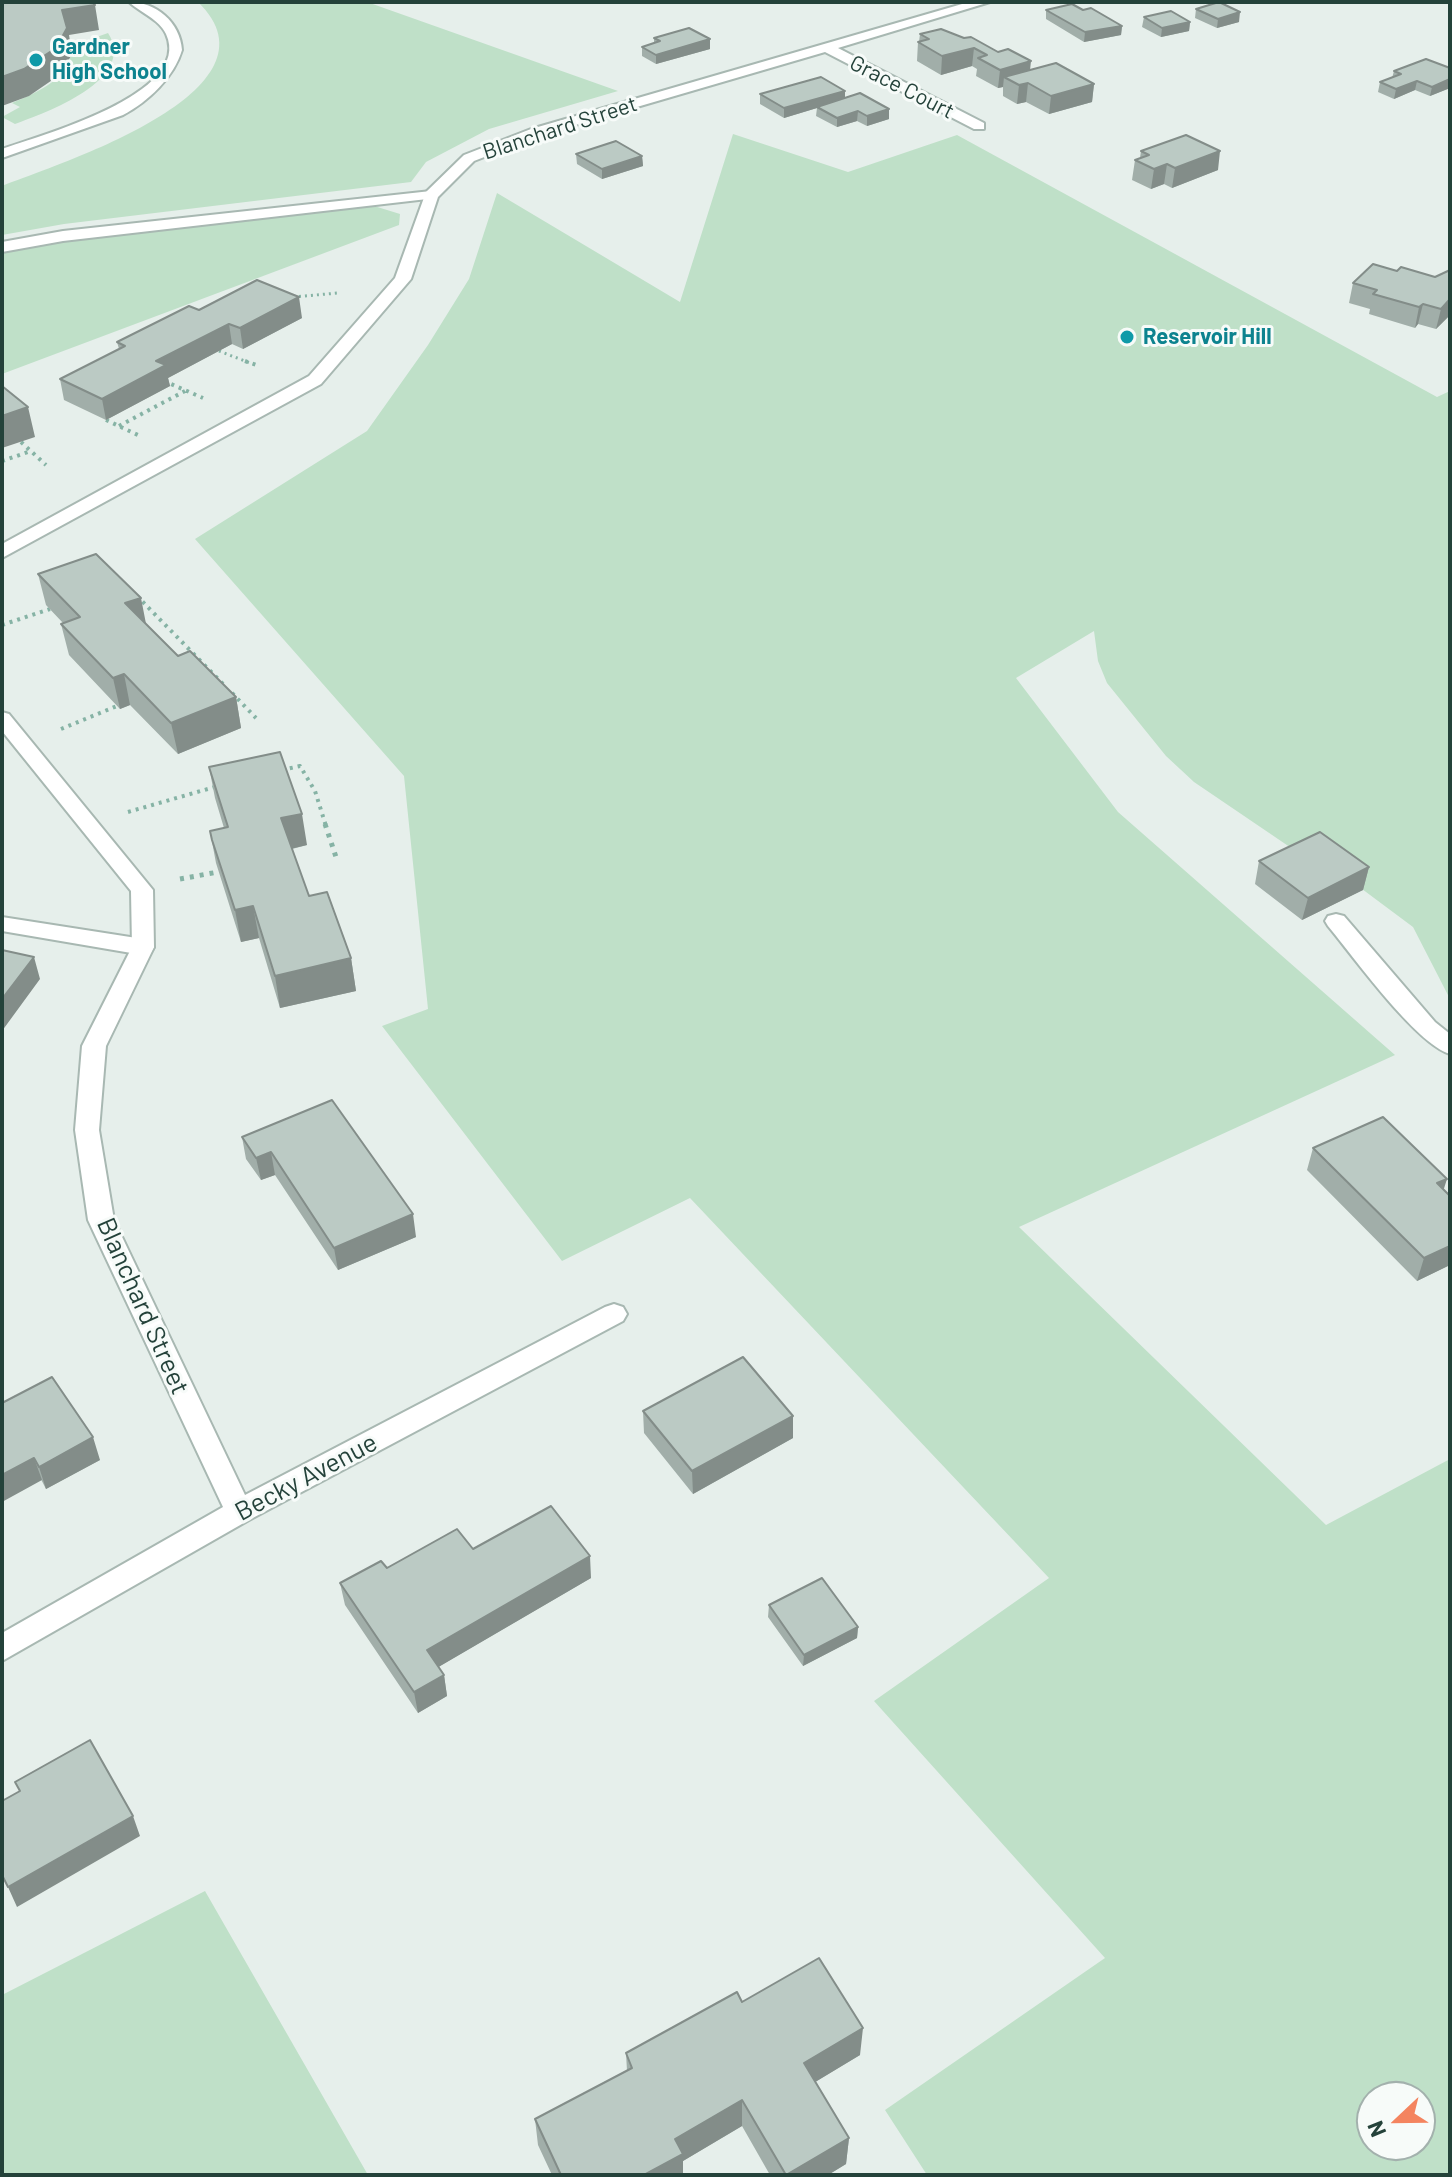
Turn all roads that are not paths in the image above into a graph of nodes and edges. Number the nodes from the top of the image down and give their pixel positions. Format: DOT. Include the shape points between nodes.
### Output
graph roads {
  1 [pos="136,2"];
  2 [pos="983,2"];
  3 [pos="825,47"];
  4 [pos="979,126"];
  5 [pos="2,154"];
  6 [pos="431,195"];
  7 [pos="2,247"];
  8 [pos="2,552"];
  9 [pos="2,718"];
  10 [pos="1336,921"];
  11 [pos="2,924"];
  12 [pos="143,947"];
  13 [pos="1450,1046"];
  14 [pos="614,1314"];
  15 [pos="239,1512"];
  16 [pos="2,1648"];
  1 -- 5 [label="street" via="159,16 174,34 176,51 167,70 116,113"];
  2 -- 3 [label="street, Blanchard Street"];
  3 -- 4 [label="street, Grace Court"];
  3 -- 6 [label="street, Blanchard Street" via="536,132 469,158"];
  6 -- 7 [label="street"];
  6 -- 8 [label="street, Blanchard Street" via="403,279 315,380"];
  9 -- 12 [label="street, Blanchard Street" via="142,890"];
  10 -- 13 [label="street" via="1427,1028"];
  11 -- 12 [label="street"];
  12 -- 15 [label="street, Blanchard Street" via="94,1046 87,1130 101,1220"];
  14 -- 15 [label="street, Becky Avenue"];
  15 -- 16 [label="street, Becky Avenue"];
}
